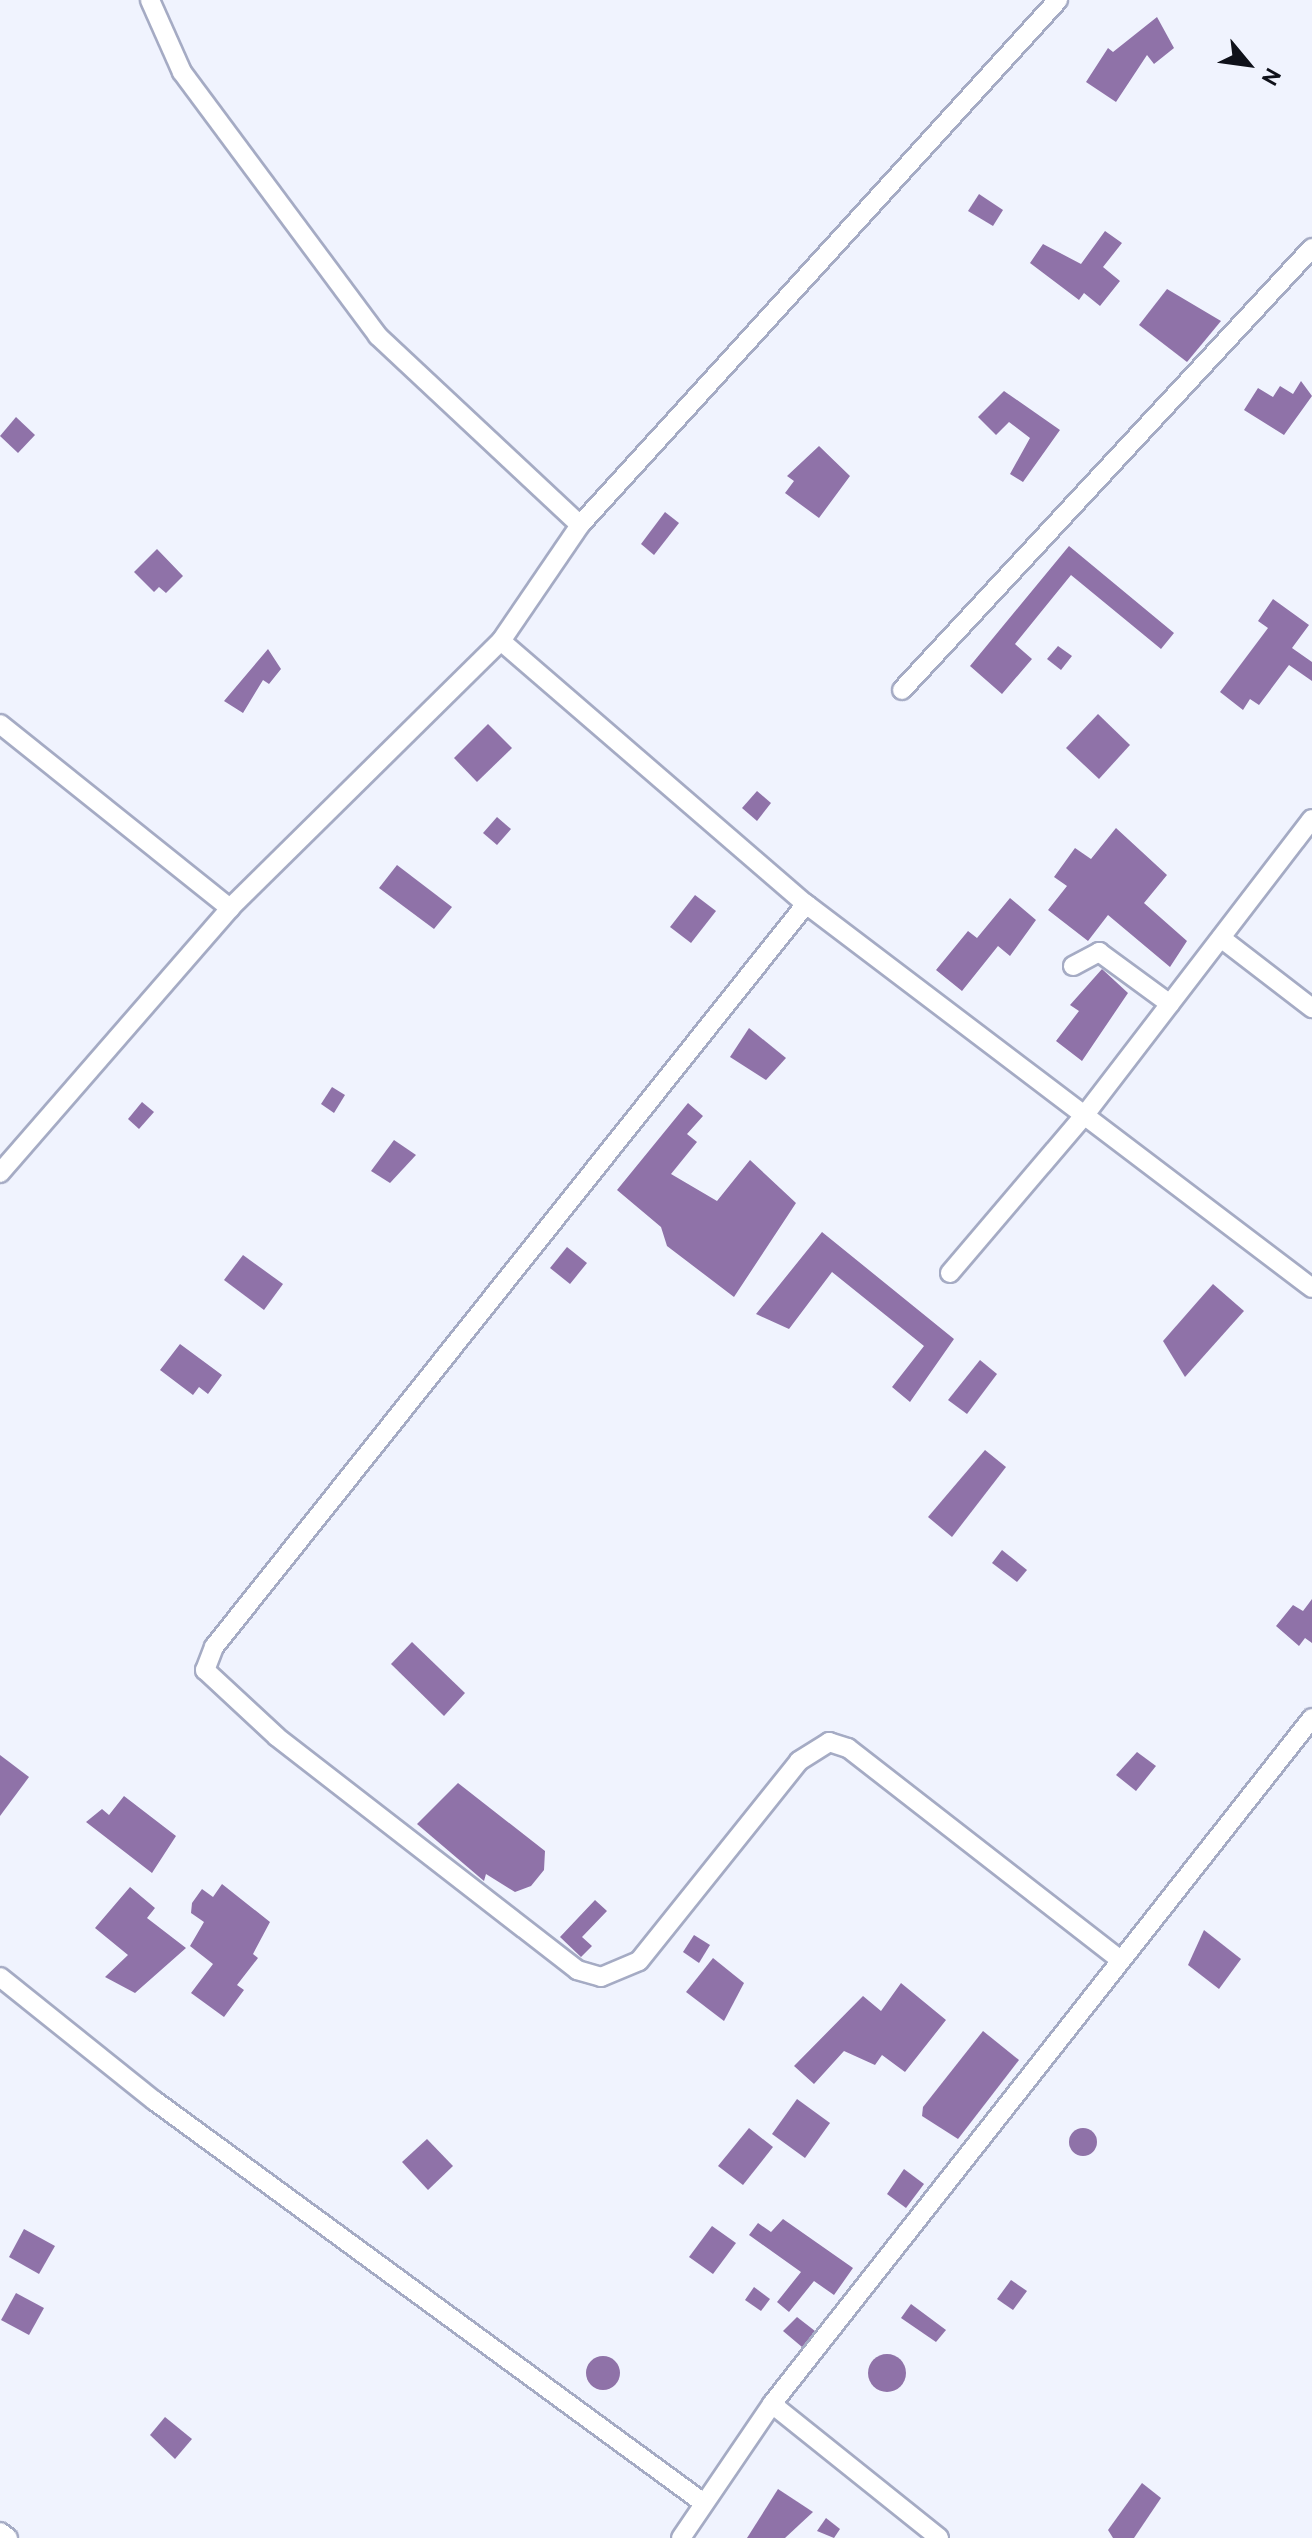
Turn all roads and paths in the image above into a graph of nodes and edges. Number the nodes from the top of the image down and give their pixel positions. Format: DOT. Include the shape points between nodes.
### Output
graph roads {
  1 [pos="150,0"];
  2 [pos="1058,0"];
  3 [pos="1312,248"];
  4 [pos="580,525"];
  5 [pos="501,641"];
  6 [pos="902,690"];
  7 [pos="0,724"];
  8 [pos="1312,819"];
  9 [pos="806,904"];
  10 [pos="230,908"];
  11 [pos="1221,938"];
  12 [pos="1073,966"];
  13 [pos="1170,1004"];
  14 [pos="1312,1008"];
  15 [pos="1087,1112"];
  16 [pos="0,1173"];
  17 [pos="950,1273"];
  18 [pos="1312,1288"];
  19 [pos="1312,1718"];
  20 [pos="1119,1959"];
  21 [pos="0,1977"];
  22 [pos="772,2404"];
  23 [pos="701,2501"];
  24 [pos="0,2532"];
  25 [pos="8,2538"];
  26 [pos="681,2538"];
  27 [pos="939,2538"];
  1 -- 4 [label="street" via="182,72 378,336"];
  2 -- 4 [label="street"];
  3 -- 6 [label="street"];
  4 -- 5 [label="street"];
  5 -- 9 [label="street"];
  5 -- 10 [label="street"];
  7 -- 10 [label="street"];
  8 -- 11 [label="street"];
  9 -- 15 [label="street"];
  9 -- 20 [label="street" via="214,1647 205,1670 277,1737 577,1970 601,1977 639,1961 799,1761 829,1742 848,1748"];
  10 -- 16 [label="street"];
  11 -- 13 [label="street"];
  11 -- 14 [label="street"];
  12 -- 13 [label="street" via="1099,952"];
  13 -- 15 [label="street"];
  15 -- 17 [label="street"];
  15 -- 18 [label="street"];
  19 -- 20 [label="street"];
  20 -- 22 [label="street"];
  21 -- 23 [label="street" via="155,2101"];
  22 -- 23 [label="street"];
  22 -- 27 [label="street"];
  23 -- 26 [label="street"];
  24 -- 25 [label="street"];
}
